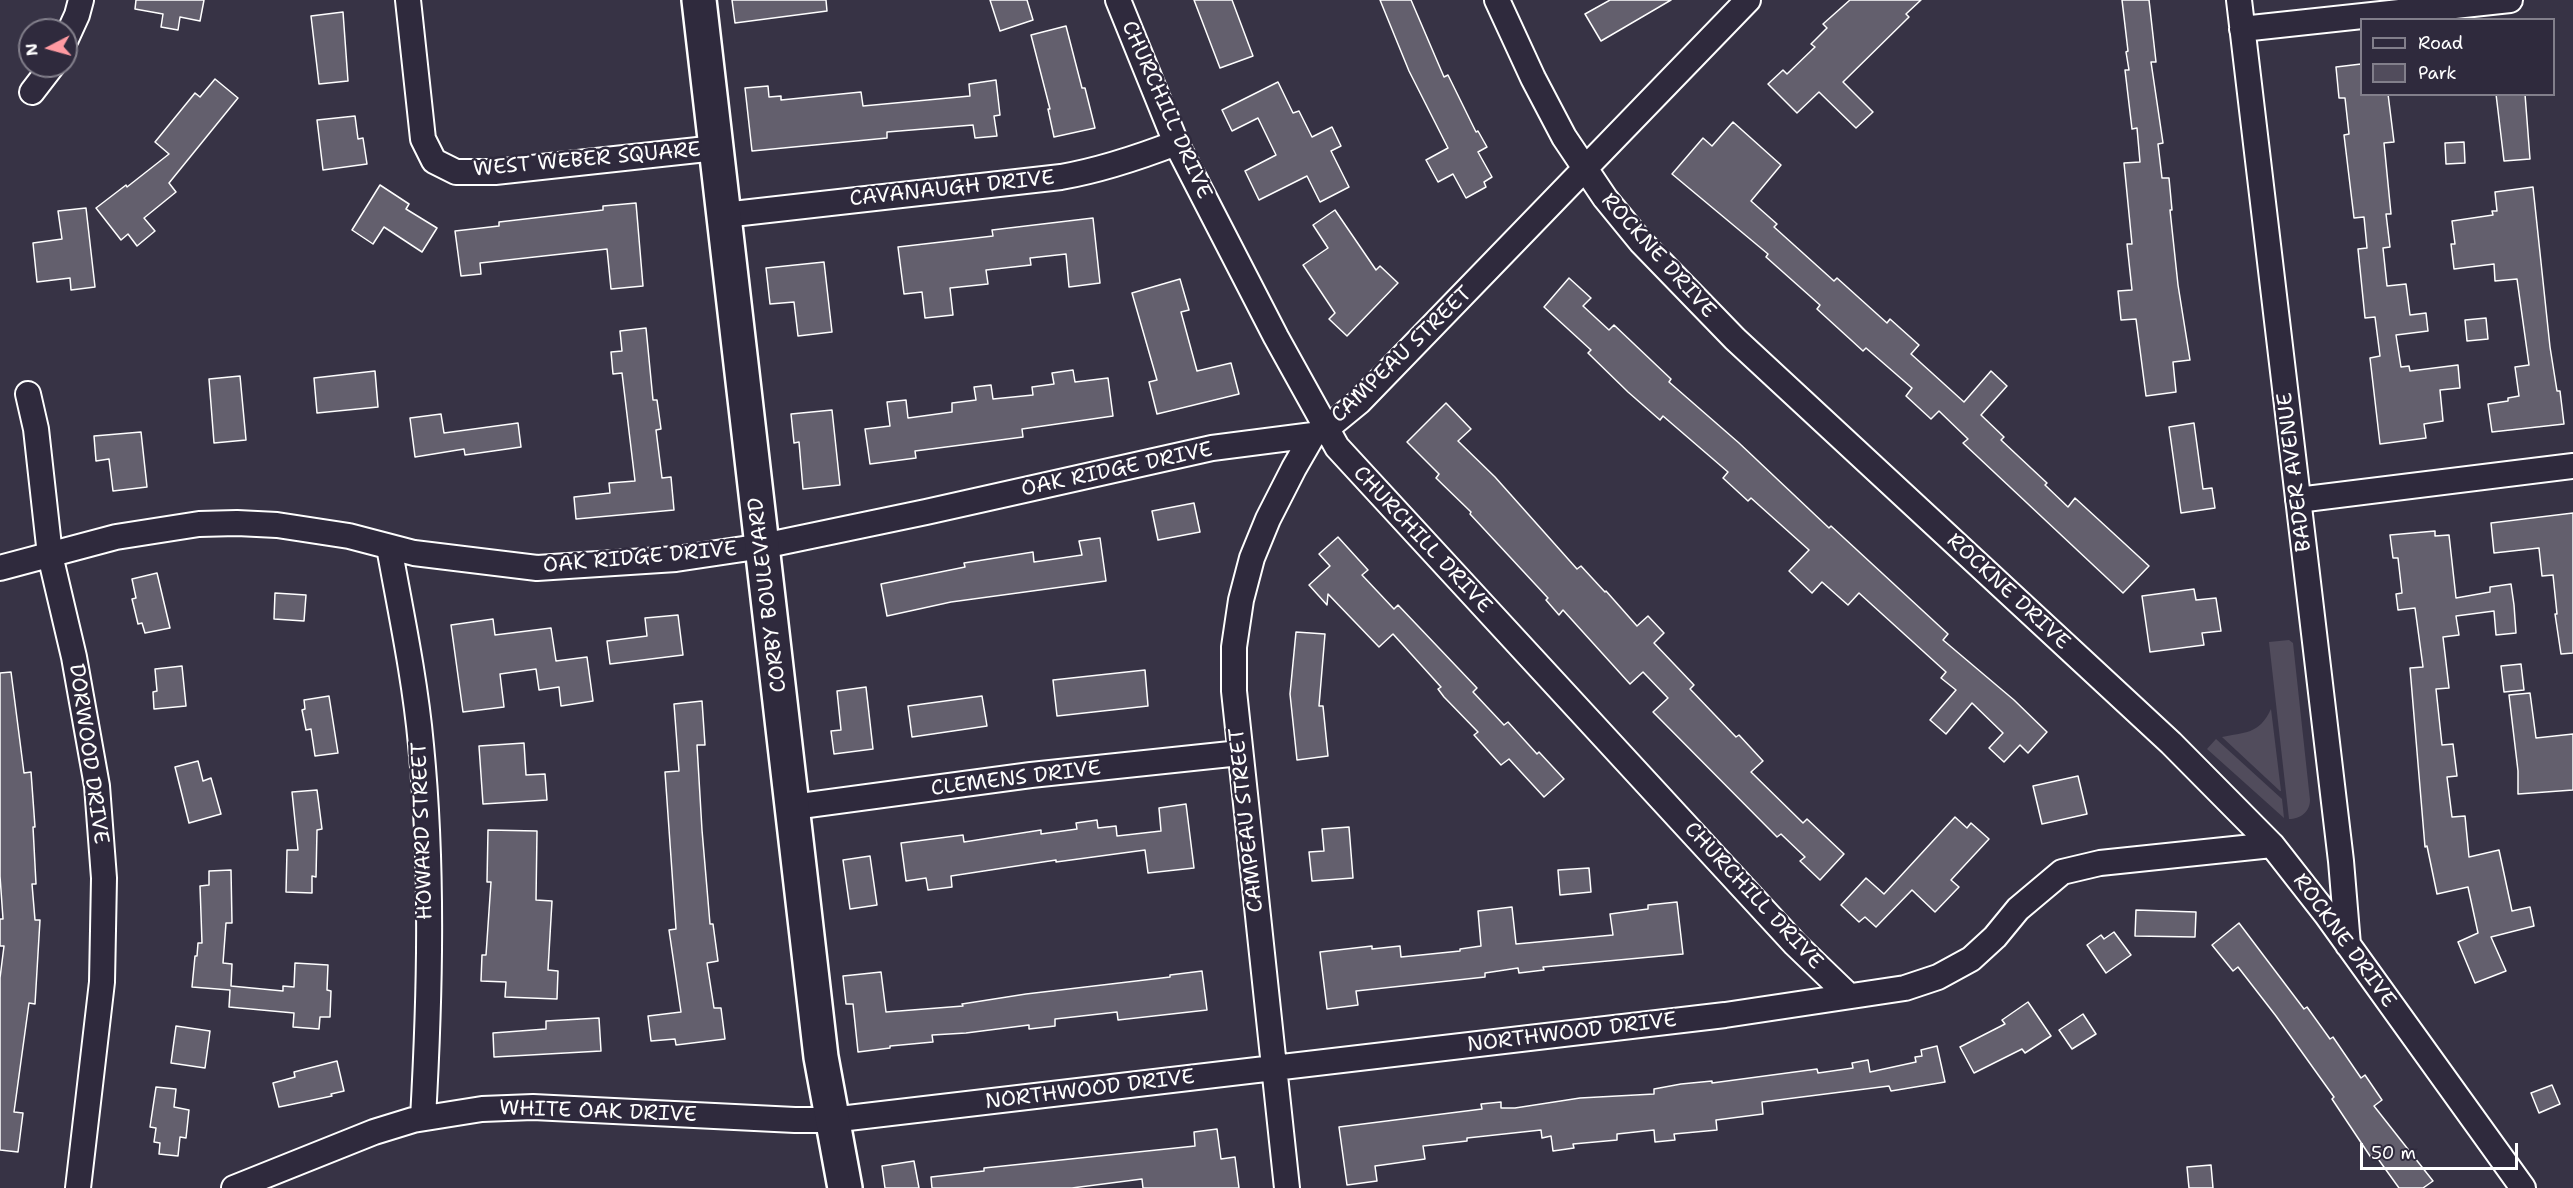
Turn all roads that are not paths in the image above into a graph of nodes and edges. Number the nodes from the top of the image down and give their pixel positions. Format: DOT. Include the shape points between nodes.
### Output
graph roads {
  1 [pos="81,0"];
  2 [pos="408,0"];
  3 [pos="699,0"];
  4 [pos="1118,0"];
  5 [pos="1497,0"];
  6 [pos="1748,0"];
  7 [pos="2239,0"];
  8 [pos="2510,0"];
  9 [pos="76,18"];
  10 [pos="2242,29"];
  11 [pos="43,78"];
  12 [pos="32,92"];
  13 [pos="1176,143"];
  14 [pos="716,148"];
  15 [pos="1585,169"];
  16 [pos="724,215"];
  17 [pos="28,394"];
  18 [pos="1320,432"];
  19 [pos="2573,466"];
  20 [pos="2298,500"];
  21 [pos="763,546"];
  22 [pos="390,547"];
  23 [pos="50,555"];
  24 [pos="0,568"];
  25 [pos="1240,753"];
  26 [pos="793,807"];
  27 [pos="2272,845"];
  28 [pos="2348,945"];
  29 [pos="1849,996"];
  30 [pos="1273,1068"];
  31 [pos="423,1118"];
  32 [pos="831,1120"];
  33 [pos="78,1188"];
  34 [pos="234,1188"];
  35 [pos="845,1188"];
  36 [pos="1287,1188"];
  37 [pos="2523,1188"];
  1 -- 9 [label="street"];
  2 -- 14 [label="street, WEST WEBER SQUARE" via="423,139 434,161 456,172 495,172"];
  3 -- 14 [label="street, CORBY BOULEVARD"];
  4 -- 13 [label="street, CHURCHILL DRIVE"];
  5 -- 15 [label="street, ROCKNE DRIVE" via="1533,78"];
  6 -- 15 [label="street, CAMPEAU STREET"];
  7 -- 10 [label="street, BADER AVENUE"];
  8 -- 10 [label="street"];
  10 -- 20 [label="street, BADER AVENUE"];
  11 -- 12 [label="street"];
  13 -- 16 [label="street, CAVANAUGH DRIVE" via="1129,162 1061,177"];
  13 -- 18 [label="street, CHURCHILL DRIVE"];
  14 -- 16 [label="street, CORBY BOULEVARD"];
  15 -- 18 [label="street, CAMPEAU STREET" via="1359,402"];
  15 -- 27 [label="street, ROCKNE DRIVE" via="1641,242 1735,339 2171,743"];
  16 -- 21 [label="street, CORBY BOULEVARD"];
  17 -- 23 [label="street, DORWOOD DRIVE" via="36,429"];
  18 -- 21 [label="street, OAK RIDGE DRIVE" via="1212,448"];
  18 -- 25 [label="street, CAMPEAU STREET" via="1294,468 1268,519 1241,600 1234,647"];
  18 -- 29 [label="street, CHURCHILL DRIVE" via="1795,944"];
  19 -- 20 [label="street"];
  20 -- 28 [label="street, BADER AVENUE"];
  21 -- 22 [label="street, OAK RIDGE DRIVE" via="676,559 537,568 465,561"];
  21 -- 26 [label="street, CORBY BOULEVARD"];
  22 -- 23 [label="street, OAK RIDGE DRIVE" via="349,536 237,523 146,531"];
  22 -- 31 [label="street, HOWARD STREET" via="421,743 426,809"];
  23 -- 24 [label="street, OAK RIDGE DRIVE"];
  23 -- 33 [label="street, DORWOOD DRIVE" via="84,706 97,786 104,878 102,982"];
  25 -- 26 [label="street, CLEMENS DRIVE" via="1031,775"];
  25 -- 30 [label="street, CAMPEAU STREET"];
  26 -- 32 [label="street, CORBY BOULEVARD"];
  27 -- 28 [label="street, ROCKNE DRIVE"];
  27 -- 29 [label="street, NORTHWOOD DRIVE" via="2100,862 2062,872 2018,909 1971,959 1938,977 1905,988"];
  28 -- 37 [label="street, ROCKNE DRIVE"];
  29 -- 30 [label="street, NORTHWOOD DRIVE" via="1725,1015"];
  30 -- 32 [label="street, NORTHWOOD DRIVE"];
  30 -- 36 [label="street, CAMPEAU STREET"];
  31 -- 32 [label="street, WHITE OAK DRIVE" via="482,1109 533,1107"];
  31 -- 34 [label="street, WHITE OAK DRIVE" via="339,1144"];
  32 -- 35 [label="street, CORBY BOULEVARD"];
}
